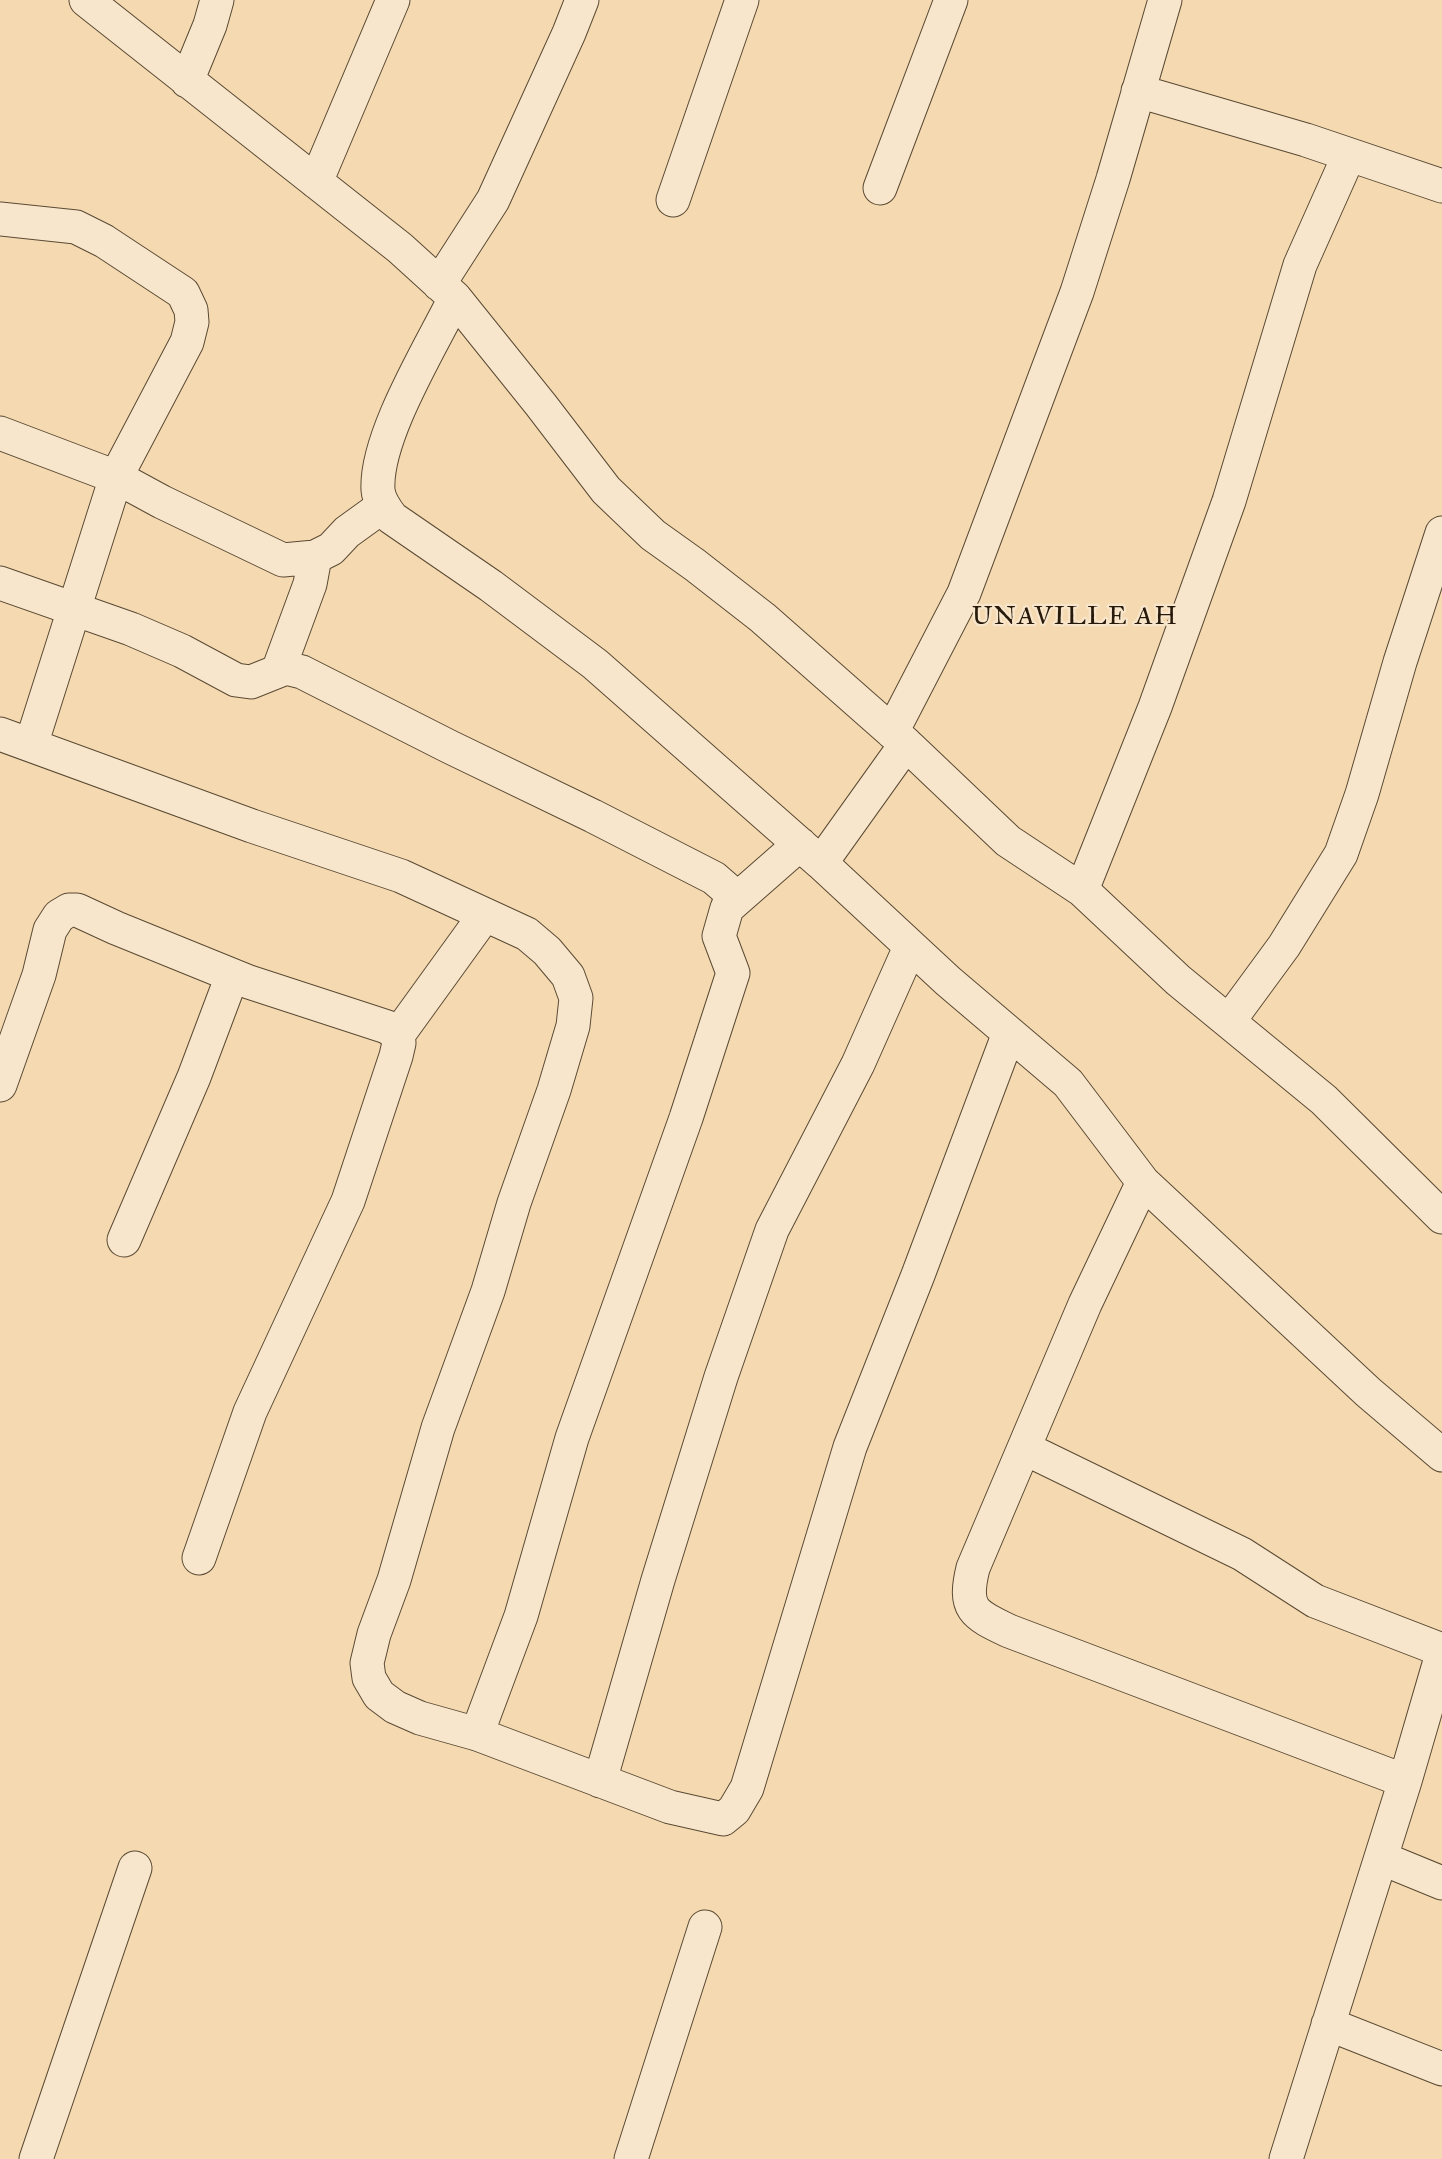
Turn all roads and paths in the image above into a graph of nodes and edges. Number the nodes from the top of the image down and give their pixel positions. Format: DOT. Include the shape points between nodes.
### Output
graph roads {
  1 [pos="86,0"];
  2 [pos="217,0"];
  3 [pos="393,0"];
  4 [pos="582,0"];
  5 [pos="741,0"];
  6 [pos="951,0"];
  7 [pos="1165,0"];
  8 [pos="187,81"];
  9 [pos="1138,91"];
  10 [pos="1349,155"];
  11 [pos="316,182"];
  12 [pos="1442,186"];
  13 [pos="880,188"];
  14 [pos="673,200"];
  15 [pos="0,219"];
  16 [pos="447,291"];
  17 [pos="0,434"];
  18 [pos="116,477"];
  19 [pos="383,506"];
  20 [pos="1442,533"];
  21 [pos="315,556"];
  22 [pos="0,583"];
  23 [pos="74,608"];
  24 [pos="278,671"];
  25 [pos="0,734"];
  26 [pos="899,738"];
  27 [pos="31,745"];
  28 [pos="811,854"];
  29 [pos="1082,890"];
  30 [pos="737,898"];
  31 [pos="484,916"];
  32 [pos="910,946"];
  33 [pos="232,975"];
  34 [pos="1229,1021"];
  35 [pos="1009,1033"];
  36 [pos="398,1035"];
  37 [pos="0,1085"];
  38 [pos="1143,1182"];
  39 [pos="1442,1217"];
  40 [pos="124,1240"];
  41 [pos="1024,1448"];
  42 [pos="1442,1455"];
  43 [pos="199,1558"];
  44 [pos="1442,1650"];
  45 [pos="1442,1654"];
  46 [pos="477,1734"];
  47 [pos="600,1780"];
  48 [pos="1405,1781"];
  49 [pos="1381,1858"];
  50 [pos="135,1868"];
  51 [pos="1442,1883"];
  52 [pos="705,1927"];
  53 [pos="1328,2024"];
  54 [pos="1442,2069"];
  55 [pos="36,2159"];
  56 [pos="631,2159"];
  57 [pos="1286,2159"];
  1 -- 8 [label="street"];
  2 -- 8 [label="street"];
  3 -- 11 [label="street"];
  4 -- 16 [label="street" via="493,200"];
  5 -- 14 [label="street"];
  6 -- 13 [label="street"];
  7 -- 9 [label="street"];
  8 -- 11 [label="street"];
  9 -- 10 [label="street"];
  9 -- 26 [label="street" via="1077,292 964,593"];
  10 -- 12 [label="street"];
  10 -- 29 [label="street" via="1300,265 1229,501 1155,707"];
  11 -- 16 [label="street"];
  15 -- 18 [label="street" via="76,227 183,293 191,310 187,342"];
  16 -- 19 [label="street" via="379,467 378,492"];
  16 -- 26 [label="street" via="606,490 653,535 763,618"];
  17 -- 18 [label="street"];
  18 -- 21 [label="street" via="283,560"];
  18 -- 23 [label="street"];
  19 -- 21 [label="street" via="331,549"];
  19 -- 28 [label="street" via="392,518 595,664"];
  20 -- 34 [label="street" via="1341,854 1284,946"];
  21 -- 24 [label="street"];
  22 -- 23 [label="street"];
  23 -- 24 [label="street" via="131,628 236,680 251,681"];
  23 -- 27 [label="street"];
  24 -- 30 [label="street" via="286,668 303,672 714,878"];
  25 -- 27 [label="street"];
  26 -- 28 [label="street"];
  26 -- 29 [label="street" via="1008,841"];
  27 -- 31 [label="street" via="401,876"];
  28 -- 30 [label="street"];
  28 -- 32 [label="street"];
  29 -- 34 [label="street" via="1178,980"];
  30 -- 46 [label="street" via="726,908 719,936 733,973 686,1118 572,1438 521,1616"];
  31 -- 36 [label="street"];
  31 -- 46 [label="street" via="527,934 548,951 568,976 576,998 573,1026 488,1291 438,1428 367,1663 369,1678 379,1695 395,1707"];
  32 -- 35 [label="street"];
  32 -- 47 [label="street" via="858,1064 772,1230 714,1400"];
  33 -- 36 [label="street" via="387,1027"];
  33 -- 37 [label="street" via="69,910 53,922 39,975"];
  33 -- 40 [label="street" via="194,1077"];
  34 -- 39 [label="street" via="1324,1100"];
  35 -- 38 [label="street" via="1068,1083"];
  35 -- 47 [label="street" via="850,1447 742,1798 723,1819 670,1807"];
  36 -- 43 [label="street" via="396,1056 348,1201 250,1412"];
  38 -- 41 [label="street" via="1085,1304"];
  38 -- 42 [label="street" via="1368,1392"];
  41 -- 44 [label="street" via="1242,1554 1315,1601"];
  41 -- 48 [label="street" via="973,1568 968,1589 969,1602 976,1612 990,1622 1060,1651"];
  45 -- 48 [label="street"];
  46 -- 47 [label="street"];
  48 -- 49 [label="street"];
  49 -- 51 [label="street"];
  49 -- 53 [label="street"];
  50 -- 55 [label="street"];
  52 -- 56 [label="street"];
  53 -- 54 [label="street"];
  53 -- 57 [label="street"];
}
